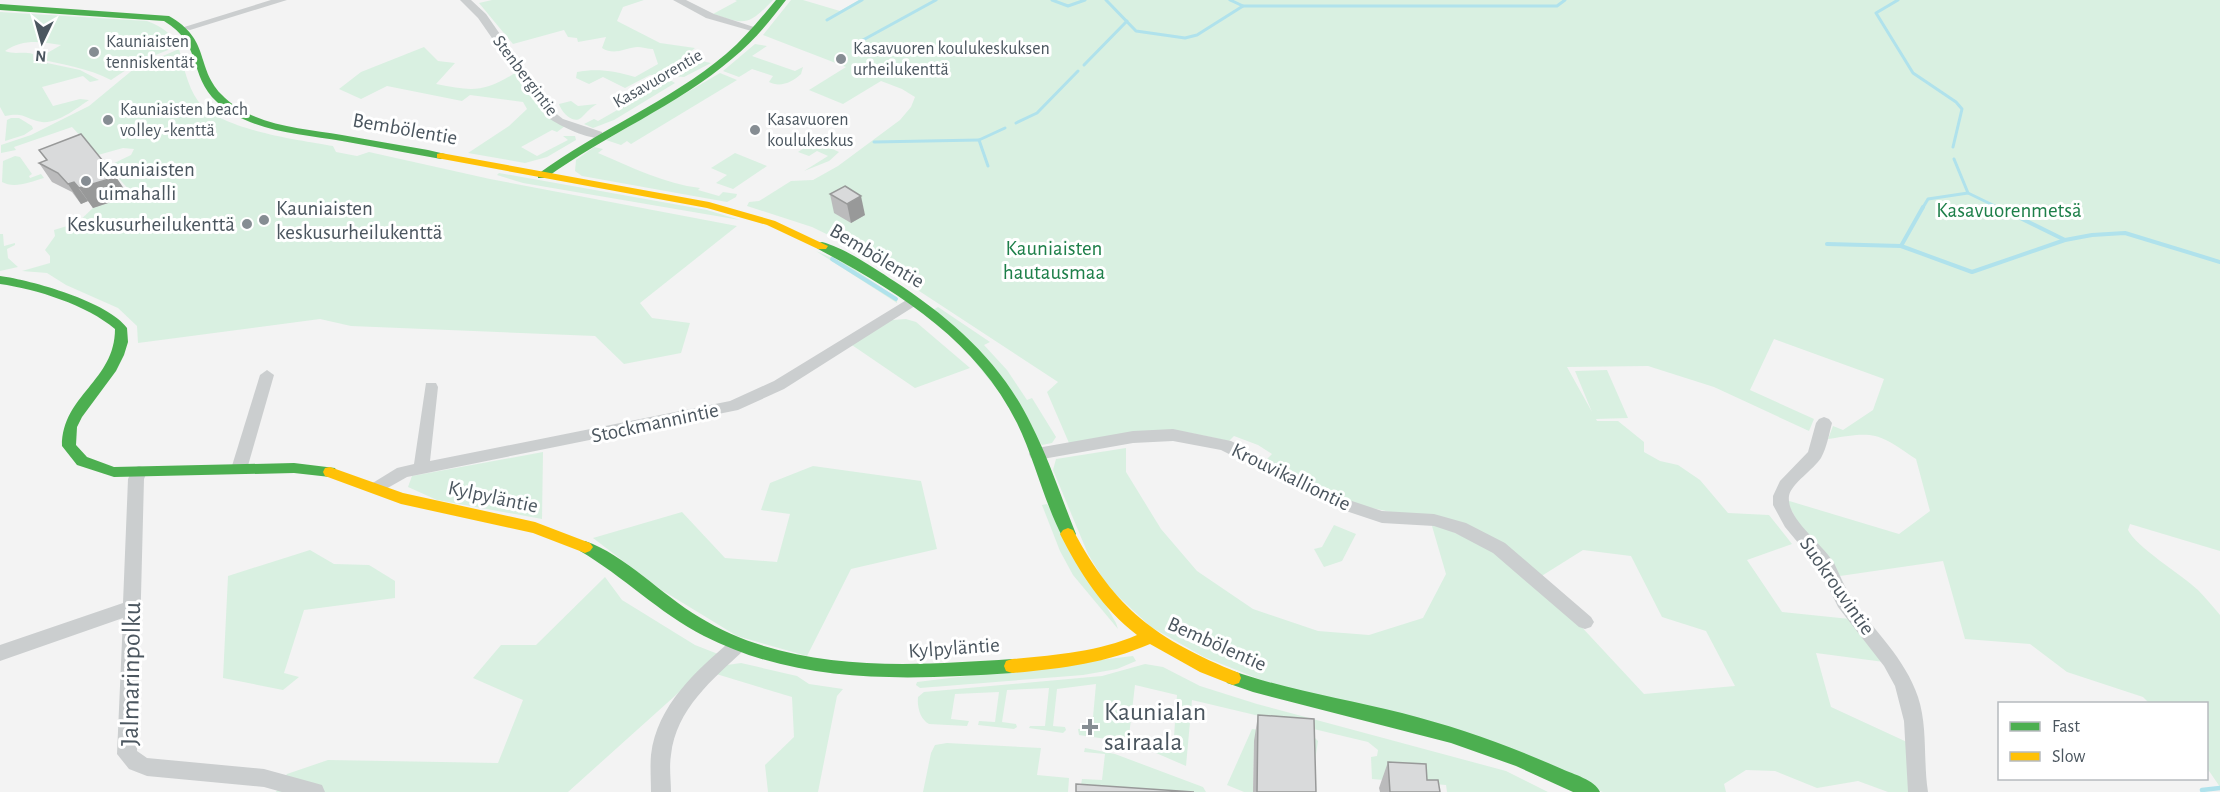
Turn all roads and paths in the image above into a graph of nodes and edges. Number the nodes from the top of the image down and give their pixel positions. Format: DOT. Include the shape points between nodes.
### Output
graph roads {
  1 [pos="282,0"];
  2 [pos="465,0"];
  3 [pos="678,0"];
  4 [pos="781,0"];
  5 [pos="0,7"];
  6 [pos="186,28"];
  7 [pos="755,29"];
  8 [pos="598,135"];
  9 [pos="542,176"];
  10 [pos="0,280"];
  11 [pos="913,301"];
  12 [pos="267,375"];
  13 [pos="431,387"];
  14 [pos="1824,423"];
  15 [pos="1038,454"];
  16 [pos="421,468"];
  17 [pos="239,469"];
  18 [pos="139,472"];
  19 [pos="377,488"];
  20 [pos="132,607"];
  21 [pos="1585,622"];
  22 [pos="1149,637"];
  23 [pos="738,645"];
  24 [pos="0,653"];
  25 [pos="315,792"];
  26 [pos="661,792"];
  27 [pos="1591,792"];
  28 [pos="1918,792"];
  1 -- 6 [label="street"];
  2 -- 8 [label="street, Stenbergintie" via="482,16 550,114"];
  3 -- 7 [label="street" via="710,16"];
  4 -- 7 [label="main road, Kasavuorentie"];
  5 -- 6 [label="main road" via="157,16"];
  6 -- 9 [label="main road, Bembölentie" via="212,92 255,119"];
  7 -- 8 [label="main road, Kasavuorentie" via="712,70"];
  8 -- 9 [label="main road, Kasavuorentie"];
  9 -- 11 [label="main road, Bembölentie" via="709,205 776,225 840,254"];
  10 -- 18 [label="main road, Kylpyläntie" via="17,281 117,322 123,331 122,343 73,420 69,447 78,460 94,468"];
  11 -- 15 [label="main road, Bembölentie" via="990,366 1023,419"];
  11 -- 16 [label="street, Stockmannintie" via="779,385 733,406"];
  12 -- 17 [label="street"];
  13 -- 16 [label="street"];
  14 -- 28 [label="street, Suokrouvintie" via="1815,453 1784,488 1782,506 1827,565 1847,605 1901,677 1915,727"];
  15 -- 21 [label="street, Krouvikalliontie" via="1133,437 1173,435 1226,445 1340,503 1382,517 1434,520 1460,528 1499,548"];
  15 -- 22 [label="main road, Bembölentie" via="1067,534 1085,570 1124,617"];
  16 -- 19 [label="street, Stockmannintie" via="403,472"];
  17 -- 18 [label="main road, Kylpyläntie"];
  17 -- 19 [label="main road, Kylpyläntie" via="318,470"];
  18 -- 20 [label="street, Jalmarinpolku"];
  19 -- 23 [label="main road, Kylpyläntie" via="416,503 510,520 582,544 705,629"];
  20 -- 24 [label="street"];
  20 -- 25 [label="street, Jalmarinpolku" via="126,749 129,759 157,768 264,778"];
  22 -- 23 [label="main road, Kylpyläntie" via="1126,650 1066,662 879,673 817,667"];
  22 -- 27 [label="main road, Bembölentie" via="1221,674 1258,687 1403,721 1476,743 1531,762"];
  23 -- 26 [label="street" via="689,691 675,710 661,754"];
}
